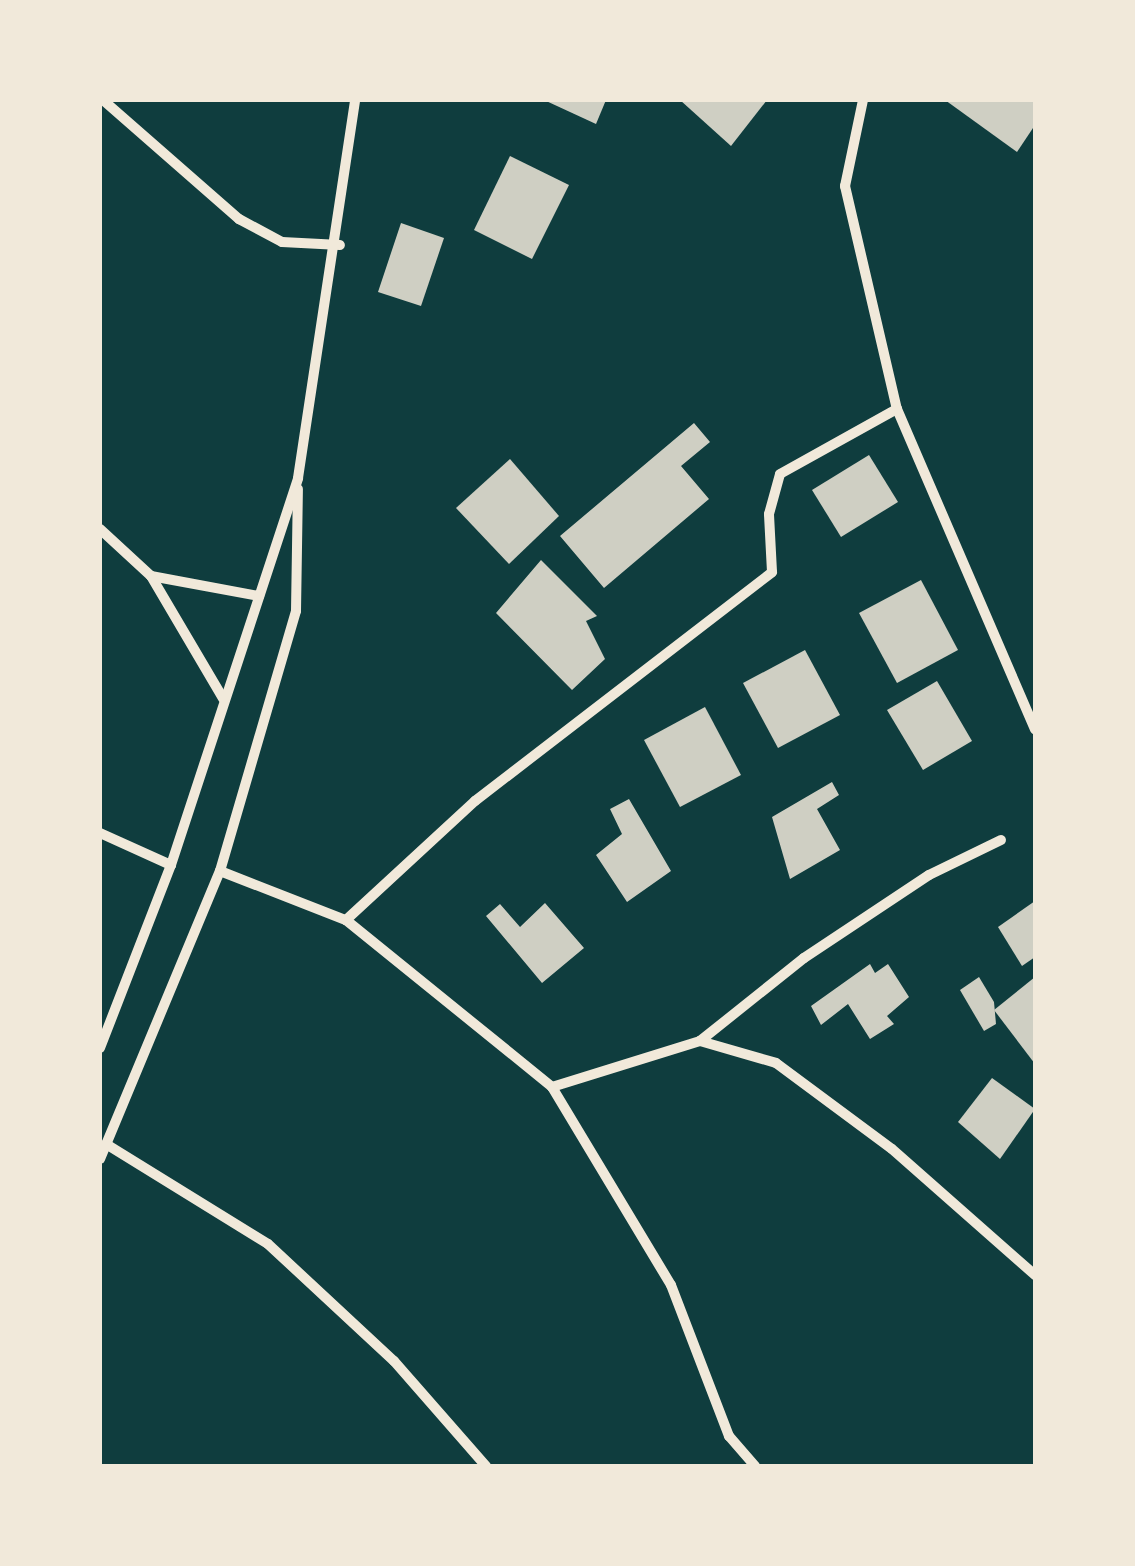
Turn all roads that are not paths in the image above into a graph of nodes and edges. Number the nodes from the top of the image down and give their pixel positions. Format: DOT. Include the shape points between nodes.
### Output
graph roads {
  1 [pos="103,100"];
  2 [pos="355,100"];
  3 [pos="863,100"];
  4 [pos="340,245"];
  5 [pos="897,408"];
  6 [pos="298,478"];
  7 [pos="100,529"];
  8 [pos="152,576"];
  9 [pos="260,596"];
  10 [pos="223,698"];
  11 [pos="1035,730"];
  12 [pos="100,832"];
  13 [pos="1001,840"];
  14 [pos="171,865"];
  15 [pos="220,871"];
  16 [pos="346,920"];
  17 [pos="700,1041"];
  18 [pos="100,1048"];
  19 [pos="552,1088"];
  20 [pos="106,1144"];
  21 [pos="100,1158"];
  22 [pos="1035,1275"];
  23 [pos="486,1466"];
  24 [pos="755,1466"];
  1 -- 4 [label="street" via="239,219 282,242"];
  2 -- 4 [label="street"];
  3 -- 5 [label="street" via="846,186"];
  4 -- 6 [label="street"];
  5 -- 11 [label="street"];
  5 -- 16 [label="street" via="780,474 769,514 772,572 475,801"];
  6 -- 9 [label="street"];
  6 -- 15 [label="street" via="296,612"];
  7 -- 8 [label="street"];
  8 -- 9 [label="street"];
  8 -- 10 [label="street"];
  9 -- 10 [label="street"];
  10 -- 14 [label="street"];
  12 -- 14 [label="street"];
  13 -- 17 [label="street" via="820,948"];
  14 -- 18 [label="street"];
  15 -- 16 [label="street"];
  15 -- 20 [label="street"];
  16 -- 19 [label="street"];
  17 -- 19 [label="street"];
  17 -- 22 [label="street" via="776,1063 892,1149"];
  19 -- 24 [label="street" via="671,1284 729,1436"];
  20 -- 21 [label="street"];
  20 -- 23 [label="street" via="268,1244 394,1361"];
}
